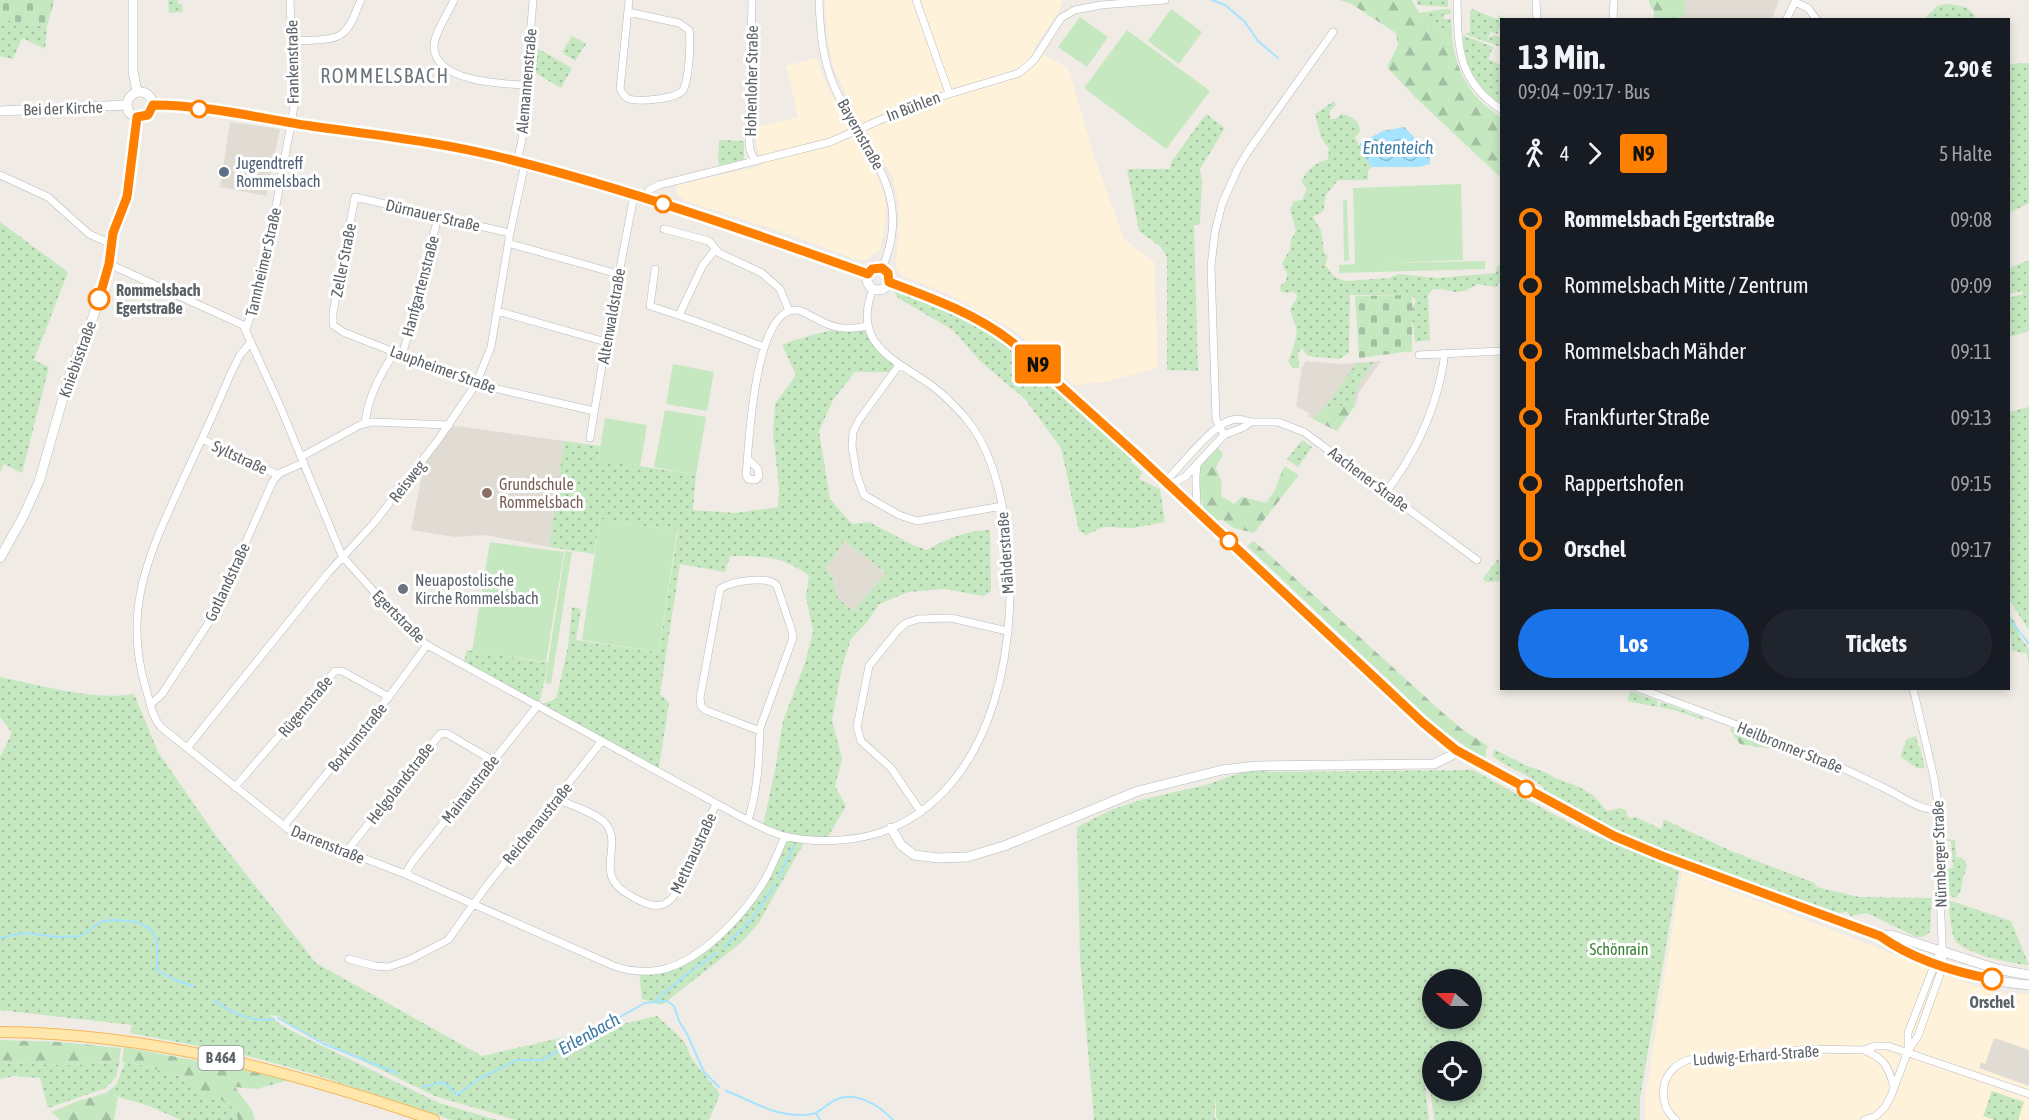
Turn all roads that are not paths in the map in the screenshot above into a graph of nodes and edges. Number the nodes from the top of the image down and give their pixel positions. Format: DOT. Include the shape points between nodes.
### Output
graph roads {
  1 [pos="133,0"];
  2 [pos="290,0"];
  3 [pos="361,0"];
  4 [pos="454,0"];
  5 [pos="533,0"];
  6 [pos="629,0"];
  7 [pos="752,0"];
  8 [pos="819,0"];
  9 [pos="916,0"];
  10 [pos="1165,0"];
  11 [pos="1457,0"];
  12 [pos="1536,0"];
  13 [pos="1614,0"];
  14 [pos="1796,1"];
  15 [pos="628,12"];
  16 [pos="1537,18"];
  17 [pos="1612,18"];
  18 [pos="1787,18"];
  19 [pos="1815,18"];
  20 [pos="1333,32"];
  21 [pos="292,41"];
  22 [pos="526,85"];
  23 [pos="137,92"];
  24 [pos="949,93"];
  25 [pos="127,105"];
  26 [pos="153,105"];
  27 [pos="1500,108"];
  28 [pos="0,111"];
  29 [pos="137,117"];
  30 [pos="291,123"];
  31 [pos="858,130"];
  32 [pos="755,161"];
  33 [pos="521,162"];
  34 [pos="0,175"];
  35 [pos="639,196"];
  36 [pos="355,197"];
  37 [pos="438,216"];
  38 [pos="664,229"];
  39 [pos="510,232"];
  40 [pos="508,243"];
  41 [pos="111,244"];
  42 [pos="715,250"];
  43 [pos="109,264"];
  44 [pos="882,268"];
  45 [pos="655,269"];
  46 [pos="618,274"];
  47 [pos="868,274"];
  48 [pos="889,282"];
  49 [pos="873,289"];
  50 [pos="497,311"];
  51 [pos="789,311"];
  52 [pos="679,315"];
  53 [pos="332,323"];
  54 [pos="867,326"];
  55 [pos="246,330"];
  56 [pos="251,342"];
  57 [pos="606,342"];
  58 [pos="764,347"];
  59 [pos="1500,351"];
  60 [pos="1444,353"];
  61 [pos="398,354"];
  62 [pos="1419,355"];
  63 [pos="899,365"];
  64 [pos="476,384"];
  65 [pos="594,411"];
  66 [pos="1251,422"];
  67 [pos="365,423"];
  68 [pos="449,425"];
  69 [pos="1219,426"];
  70 [pos="1224,435"];
  71 [pos="590,438"];
  72 [pos="202,439"];
  73 [pos="748,459"];
  74 [pos="302,460"];
  75 [pos="1198,464"];
  76 [pos="278,475"];
  77 [pos="1167,484"];
  78 [pos="1386,492"];
  79 [pos="1002,506"];
  80 [pos="1196,510"];
  81 [pos="342,556"];
  82 [pos="0,558"];
  83 [pos="1477,560"];
  84 [pos="1007,631"];
  85 [pos="427,645"];
  86 [pos="1643,690"];
  87 [pos="1913,690"];
  88 [pos="389,697"];
  89 [pos="151,704"];
  90 [pos="538,705"];
  91 [pos="760,730"];
  92 [pos="602,741"];
  93 [pos="187,747"];
  94 [pos="1453,747"];
  95 [pos="492,760"];
  96 [pos="236,787"];
  97 [pos="557,799"];
  98 [pos="717,804"];
  99 [pos="1939,810"];
  100 [pos="921,812"];
  101 [pos="748,820"];
  102 [pos="284,826"];
  103 [pos="891,828"];
  104 [pos="785,836"];
  105 [pos="346,852"];
  106 [pos="405,874"];
  107 [pos="473,904"];
  108 [pos="1880,936"];
  109 [pos="1941,951"];
  110 [pos="349,959"];
  111 [pos="1939,964"];
  112 [pos="2029,975"];
  113 [pos="2029,985"];
  114 [pos="0,1032"];
  115 [pos="1864,1050"];
  116 [pos="1908,1051"];
  117 [pos="1894,1087"];
  118 [pos="2029,1094"];
  119 [pos="434,1120"];
  120 [pos="1676,1120"];
  121 [pos="1864,1120"];
  1 -- 23 [label="main road"];
  2 -- 21 [label="street, Frankenstraße"];
  3 -- 21 [label="street" via="342,34"];
  4 -- 22 [label="street" via="434,43 441,63 470,78"];
  5 -- 22 [label="street, Alemannenstraße"];
  6 -- 15 [label="street"];
  7 -- 32 [label="street, Hohenloher Straße" via="749,139"];
  8 -- 31 [label="street, Bayernstraße" via="828,68"];
  9 -- 24 [label="street"];
  10 -- 24 [label="street, In Bühlen" via="1075,10 1061,18 1024,70"];
  11 -- 27 [label="street" via="1463,65 1480,92"];
  12 -- 16 [label="street"];
  13 -- 17 [label="street"];
  14 -- 18 [label="street"];
  14 -- 19 [label="street"];
  15 -- 15 [label="street" via="622,92 636,100 678,94 686,82 690,36 687,27"];
  20 -- 69 [label="street" via="1238,168 1218,219 1211,266"];
  21 -- 30 [label="street, Frankenstraße"];
  22 -- 33 [label="street, Alemannenstraße"];
  23 -- 25 [label="main road" via="129,97"];
  23 -- 26 [label="main road" via="147,94"];
  24 -- 31 [label="street, In Bühlen"];
  25 -- 28 [label="main road, Bei der Kirche"];
  25 -- 29 [label="main road"];
  26 -- 29 [label="main road" via="148,115"];
  26 -- 30 [label="main road"];
  29 -- 41 [label="main road, Kniebisstraße" via="127,197"];
  30 -- 33 [label="main road"];
  30 -- 55 [label="street, Tannheimer Straße" via="262,282"];
  31 -- 32 [label="street, In Bühlen" via="830,142"];
  31 -- 44 [label="street, Bayernstraße" via="885,177 891,198 892,228"];
  32 -- 35 [label="street, In Bühlen" via="659,185"];
  33 -- 35 [label="main road"];
  33 -- 39 [label="street, Reisweg"];
  34 -- 41 [label="street" via="48,197 89,234"];
  35 -- 46 [label="street, Altenwaldstraße"];
  35 -- 47 [label="main road"];
  36 -- 37 [label="street, Dürnauer Straße"];
  36 -- 53 [label="street, Zeller Straße"];
  37 -- 39 [label="street, Dürnauer Straße"];
  37 -- 61 [label="street, Hanfgartenstraße" via="417,305"];
  38 -- 42 [label="street" via="709,241"];
  39 -- 40 [label="street, Reisweg"];
  40 -- 46 [label="street"];
  40 -- 50 [label="street, Reisweg"];
  41 -- 43 [label="main road, Kniebisstraße"];
  42 -- 51 [label="street" via="771,279"];
  42 -- 52 [label="street"];
  43 -- 55 [label="street" via="239,322"];
  43 -- 82 [label="main road, Kniebisstraße" via="69,377 39,482"];
  44 -- 47 [label="main road" via="872,269"];
  44 -- 48 [label="main road" via="888,273"];
  45 -- 52 [label="street" via="650,306"];
  46 -- 57 [label="street, Altenwaldstraße"];
  47 -- 49 [label="main road" via="867,281"];
  48 -- 49 [label="main road" via="884,288"];
  48 -- 77 [label="main road" via="966,313 1006,336"];
  49 -- 54 [label="street"];
  50 -- 57 [label="street"];
  50 -- 64 [label="street, Reisweg" via="491,347"];
  51 -- 54 [label="street" via="802,311 837,328"];
  51 -- 58 [label="street" via="777,320"];
  52 -- 58 [label="street"];
  53 -- 61 [label="street, Laupheimer Straße" via="339,330"];
  54 -- 63 [label="street, Mähderstraße" via="879,349"];
  55 -- 56 [label="street, Egertstraße"];
  56 -- 72 [label="street, Darrenstraße" via="235,365"];
  56 -- 74 [label="street, Egertstraße"];
  57 -- 65 [label="street, Altenwaldstraße"];
  58 -- 73 [label="street"];
  59 -- 60 [label="street"];
  60 -- 62 [label="street"];
  60 -- 78 [label="street" via="1445,363 1419,438"];
  61 -- 64 [label="street, Laupheimer Straße"];
  61 -- 67 [label="street, Hanfgartenstraße" via="374,389"];
  63 -- 79 [label="street, Mähderstraße" via="940,392 968,421 990,461"];
  63 -- 79 [label="street" via="853,432 857,476 864,495 917,521"];
  64 -- 65 [label="street, Laupheimer Straße"];
  64 -- 68 [label="street, Reisweg"];
  65 -- 71 [label="street, Altenwaldstraße"];
  66 -- 69 [label="street, Aachener Straße" via="1232,419"];
  66 -- 70 [label="street, Aachener Straße"];
  66 -- 78 [label="street, Aachener Straße" via="1278,422 1295,427"];
  67 -- 68 [label="street"];
  67 -- 74 [label="street"];
  68 -- 81 [label="street, Reisweg" via="374,523"];
  69 -- 70 [label="street"];
  69 -- 77 [label="street"];
  70 -- 75 [label="street"];
  72 -- 76 [label="street, Syltstraße"];
  72 -- 89 [label="street, Darrenstraße" via="141,585 136,644"];
  74 -- 76 [label="street"];
  74 -- 81 [label="street, Egertstraße"];
  75 -- 77 [label="street" via="1185,477"];
  75 -- 80 [label="street"];
  76 -- 89 [label="street, Gotlandstraße" via="213,616 162,694"];
  77 -- 80 [label="main road"];
  78 -- 83 [label="street, Aachener Straße"];
  79 -- 84 [label="street, Mähderstraße" via="1010,573"];
  80 -- 94 [label="main road"];
  81 -- 85 [label="street, Egertstraße" via="407,629"];
  81 -- 93 [label="street, Reisweg"];
  84 -- 100 [label="street, Mähderstraße" via="995,698 980,737 959,774"];
  84 -- 100 [label="street" via="951,618 915,620 898,630 869,666 857,727 859,737 891,768"];
  85 -- 88 [label="street, Borkumstraße"];
  85 -- 90 [label="street, Egertstraße"];
  86 -- 99 [label="street, Heilbronner Straße" via="1793,746 1925,809"];
  87 -- 99 [label="street, Nürnberger Straße"];
  88 -- 96 [label="street, Rügenstraße" via="335,671"];
  88 -- 102 [label="street, Borkumstraße"];
  89 -- 93 [label="street, Darrenstraße" via="158,724"];
  90 -- 92 [label="street, Egertstraße"];
  90 -- 95 [label="street, Mainaustraße"];
  91 -- 91 [label="street" via="793,638 777,586 766,580 729,584 720,589 700,703 705,710"];
  91 -- 101 [label="street" via="755,792"];
  92 -- 97 [label="street, Reichenaustraße"];
  92 -- 98 [label="street, Egertstraße"];
  93 -- 96 [label="street, Darrenstraße"];
  94 -- 103 [label="main road" via="1452,755 1434,764 1256,766 1222,771 1138,791 1004,846 967,857 914,855 901,845"];
  94 -- 108 [label="main road" via="1627,842"];
  95 -- 105 [label="street, Helgolandstraße" via="446,733 440,734"];
  95 -- 106 [label="street, Mainaustraße"];
  96 -- 102 [label="street, Darrenstraße"];
  97 -- 98 [label="street, Mettnaustraße" via="605,822 611,835 610,870 615,884 632,897 657,906 675,894"];
  97 -- 107 [label="street, Reichenaustraße"];
  98 -- 101 [label="street, Egertstraße"];
  99 -- 109 [label="street, Nürnberger Straße"];
  100 -- 103 [label="street, Mähderstraße"];
  101 -- 104 [label="street, Egertstraße"];
  102 -- 105 [label="street, Darrenstraße"];
  103 -- 104 [label="street, Egertstraße" via="839,840"];
  104 -- 107 [label="street, Darrenstraße" via="766,878 736,918 693,956 661,970 614,966"];
  105 -- 106 [label="street, Darrenstraße"];
  106 -- 107 [label="street, Darrenstraße"];
  107 -- 110 [label="street, Reichenaustraße" via="448,940 409,960 382,967"];
  108 -- 109 [label="main road" via="1891,935"];
  108 -- 111 [label="main road"];
  109 -- 111 [label="street"];
  109 -- 112 [label="main road"];
  111 -- 113 [label="main road"];
  111 -- 116 [label="street" via="1908,1033"];
  114 -- 119 [label="main road, B 464" via="177,1048 308,1080"];
  115 -- 116 [label="street, Ludwig-Erhard-Straße" via="1888,1046"];
  115 -- 117 [label="street" via="1876,1055 1887,1067"];
  115 -- 120 [label="street, Ludwig-Erhard-Straße" via="1811,1049 1687,1059 1674,1068 1663,1089 1665,1105"];
  116 -- 117 [label="street"];
  116 -- 118 [label="street, Ludwig-Erhard-Straße"];
  117 -- 121 [label="street" via="1885,1107"];
}
